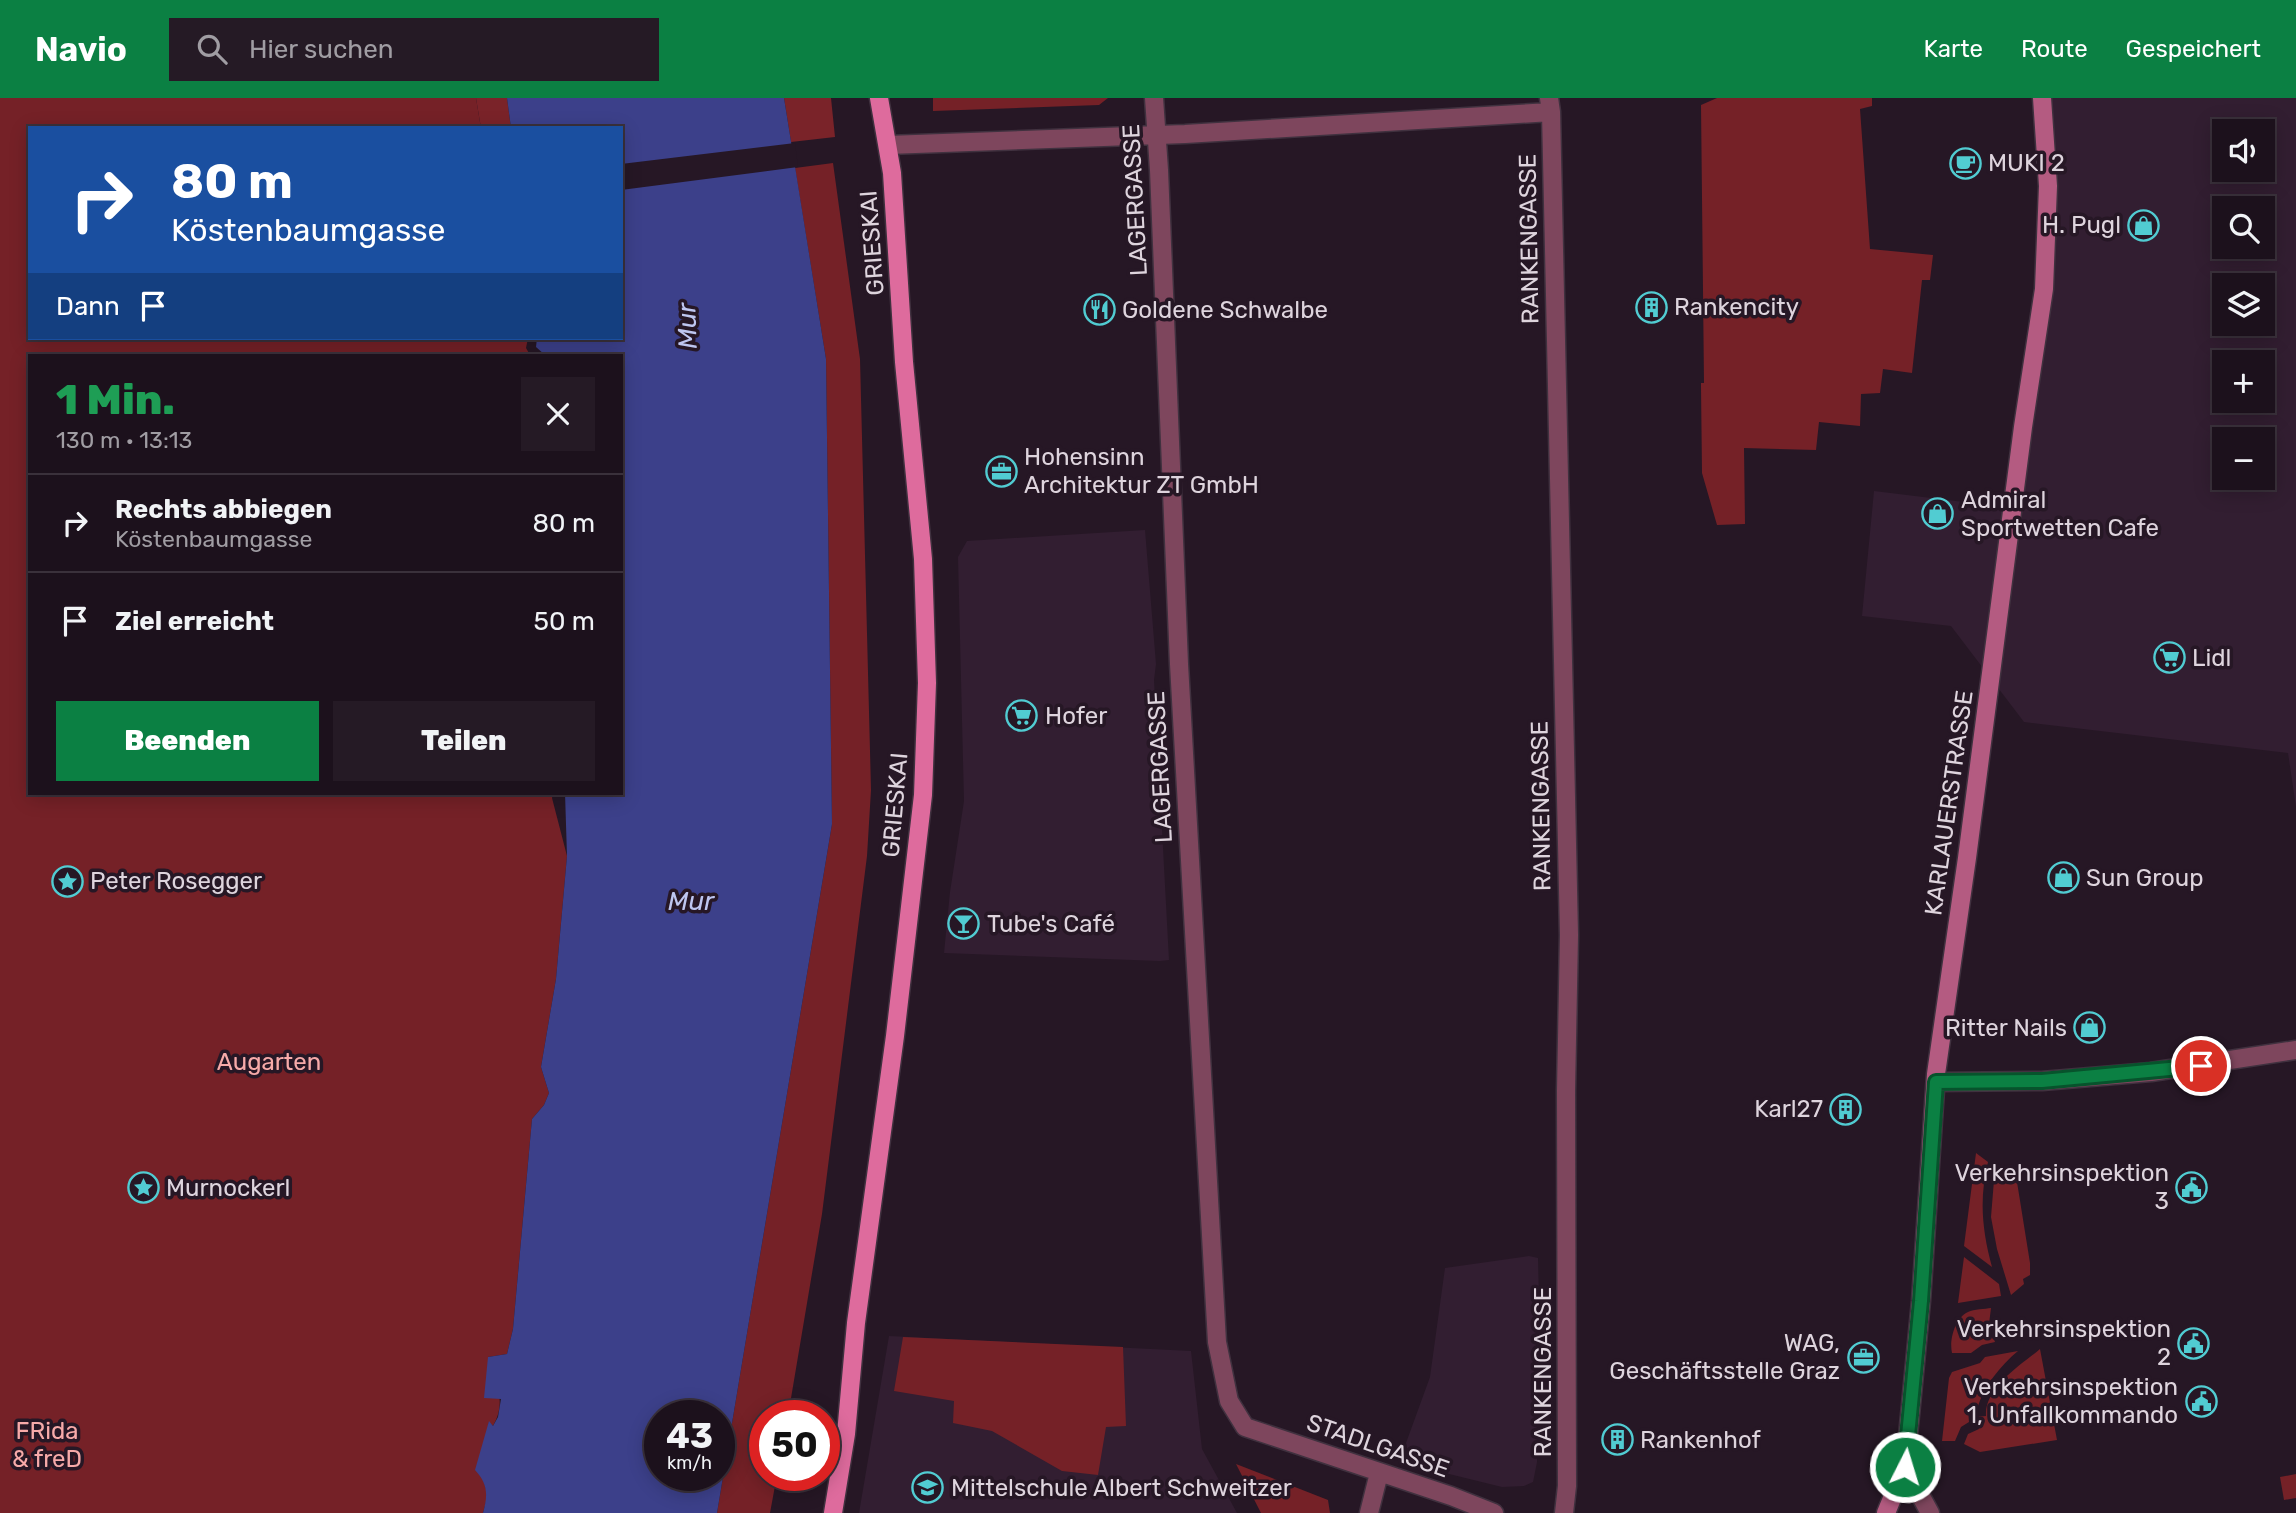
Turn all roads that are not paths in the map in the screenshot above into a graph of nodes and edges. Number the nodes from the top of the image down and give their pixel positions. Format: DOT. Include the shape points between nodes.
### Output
graph roads {
  1 [pos="879,98"];
  2 [pos="1154,98"];
  3 [pos="2042,98"];
  4 [pos="1550,105"];
  5 [pos="1157,135"];
  6 [pos="888,145"];
  7 [pos="2296,1050"];
  8 [pos="1936,1082"];
  9 [pos="1245,1427"];
  10 [pos="1905,1467"];
  11 [pos="1379,1473"];
  12 [pos="833,1513"];
  13 [pos="1369,1513"];
  14 [pos="1494,1513"];
  15 [pos="1564,1513"];
  16 [pos="1886,1513"];
  17 [pos="1930,1513"];
  1 -- 6 [label="main road, GRIESKAI"];
  2 -- 5 [label="street, LAGERGASSE"];
  3 -- 8 [label="main road, KARLAUERSTRASSE" via="2048,186 2044,289"];
  4 -- 5 [label="street"];
  4 -- 15 [label="street, RANKENGASSE" via="1569,935"];
  5 -- 6 [label="street"];
  5 -- 9 [label="street, LAGERGASSE" via="1178,650 1217,1342 1229,1401"];
  6 -- 12 [label="main road, GRIESKAI" via="923,559 927,683 923,795"];
  7 -- 8 [label="street" via="2151,1072 2042,1081"];
  8 -- 10 [label="main road, KARLAUERSTRASSE"];
  9 -- 11 [label="street, STADLGASSE"];
  10 -- 16 [label="main road, KARLAUERSTRASSE"];
  10 -- 17 [label="street"];
  11 -- 13 [label="street"];
  11 -- 14 [label="street, STADLGASSE"];
}
